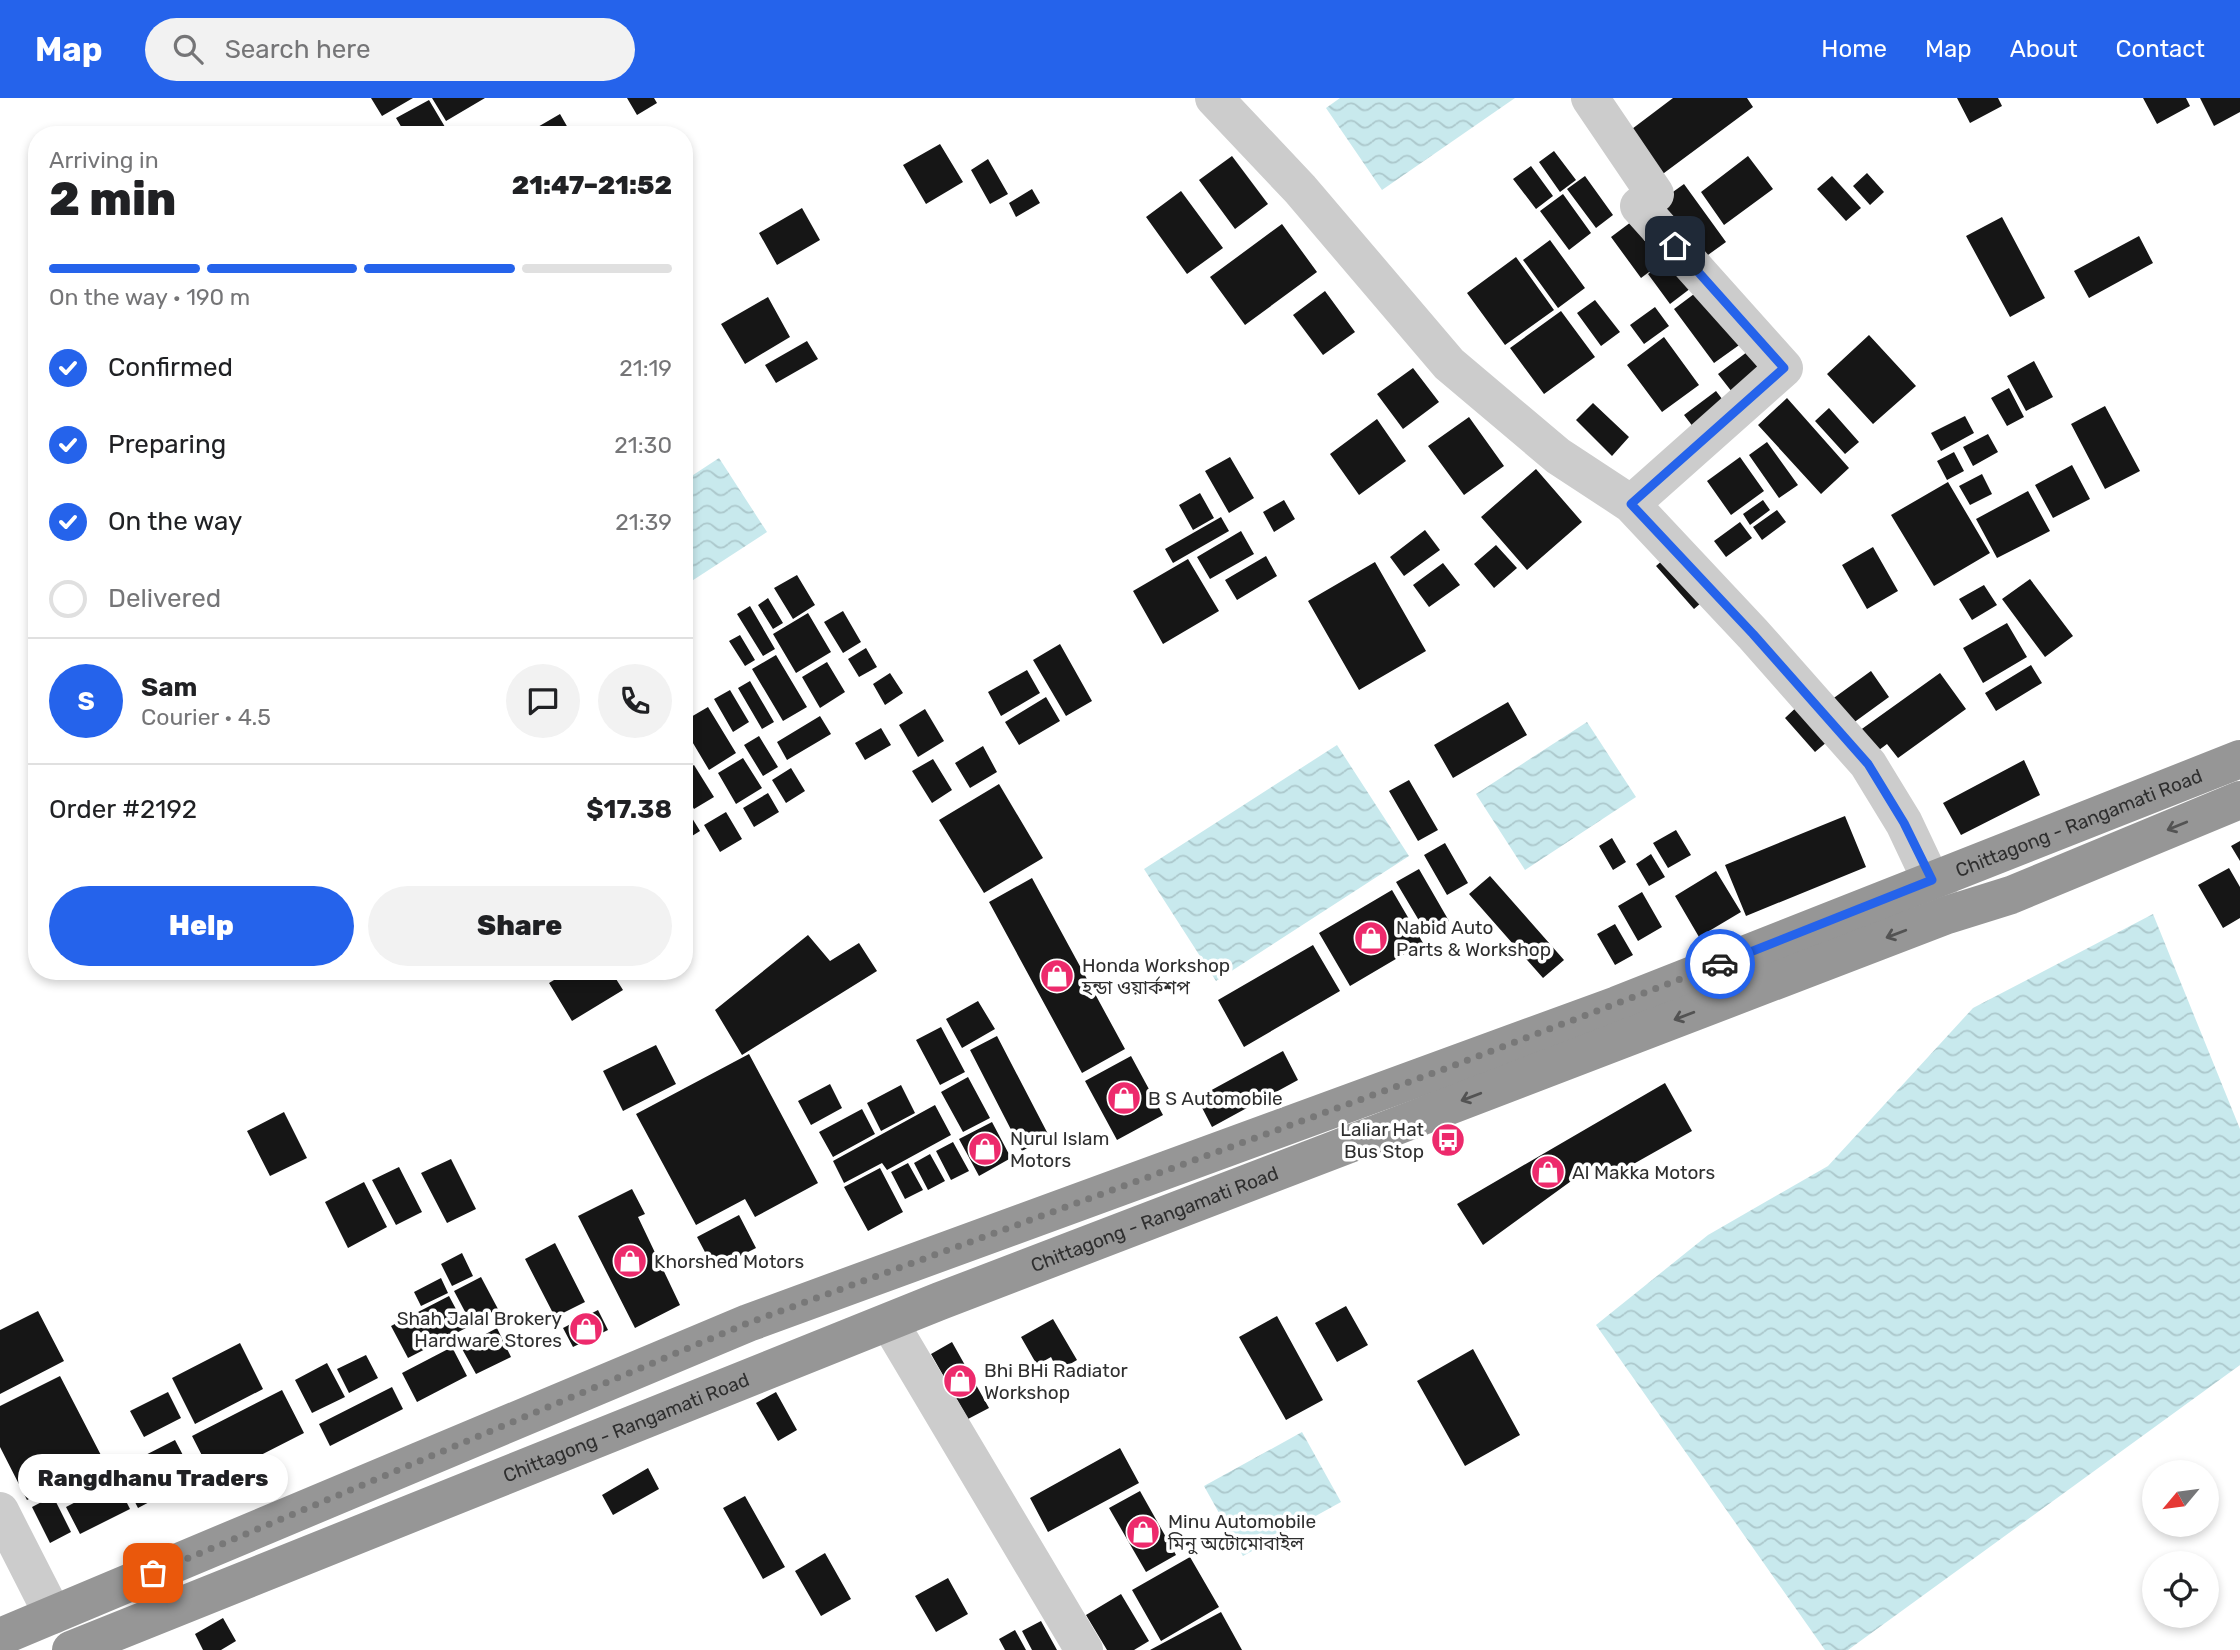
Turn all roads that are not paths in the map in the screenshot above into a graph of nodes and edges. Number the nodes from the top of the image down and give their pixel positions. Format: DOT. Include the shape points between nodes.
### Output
graph roads {
  1 [pos="1214,98"];
  2 [pos="1590,98"];
  3 [pos="1631,504"];
  4 [pos="2240,759"];
  5 [pos="2240,800"];
  6 [pos="1932,880"];
  7 [pos="1947,915"];
  8 [pos="889,1322"];
  9 [pos="0,1511"];
  10 [pos="53,1615"];
  11 [pos="0,1637"];
  12 [pos="71,1650"];
  13 [pos="1084,1650"];
  1 -- 3 [label="street" via="1300,189 1449,364 1558,456"];
  2 -- 3 [label="street" via="1655,194 1639,206 1784,368"];
  3 -- 6 [label="street" via="1868,764"];
  4 -- 6 [label="highway, Chittagong - Rangamati Road"];
  5 -- 7 [label="highway, Chittagong - Rangamati Road, one-way" via="2011,895"];
  6 -- 7 [label="street"];
  6 -- 10 [label="highway, Chittagong - Rangamati Road" via="1617,1005 748,1323"];
  7 -- 8 [label="highway, Chittagong - Rangamati Road, one-way"];
  8 -- 12 [label="highway, Chittagong - Rangamati Road"];
  8 -- 13 [label="street"];
  9 -- 10 [label="street"];
  10 -- 11 [label="highway, Chittagong - Rangamati Road"];
}
